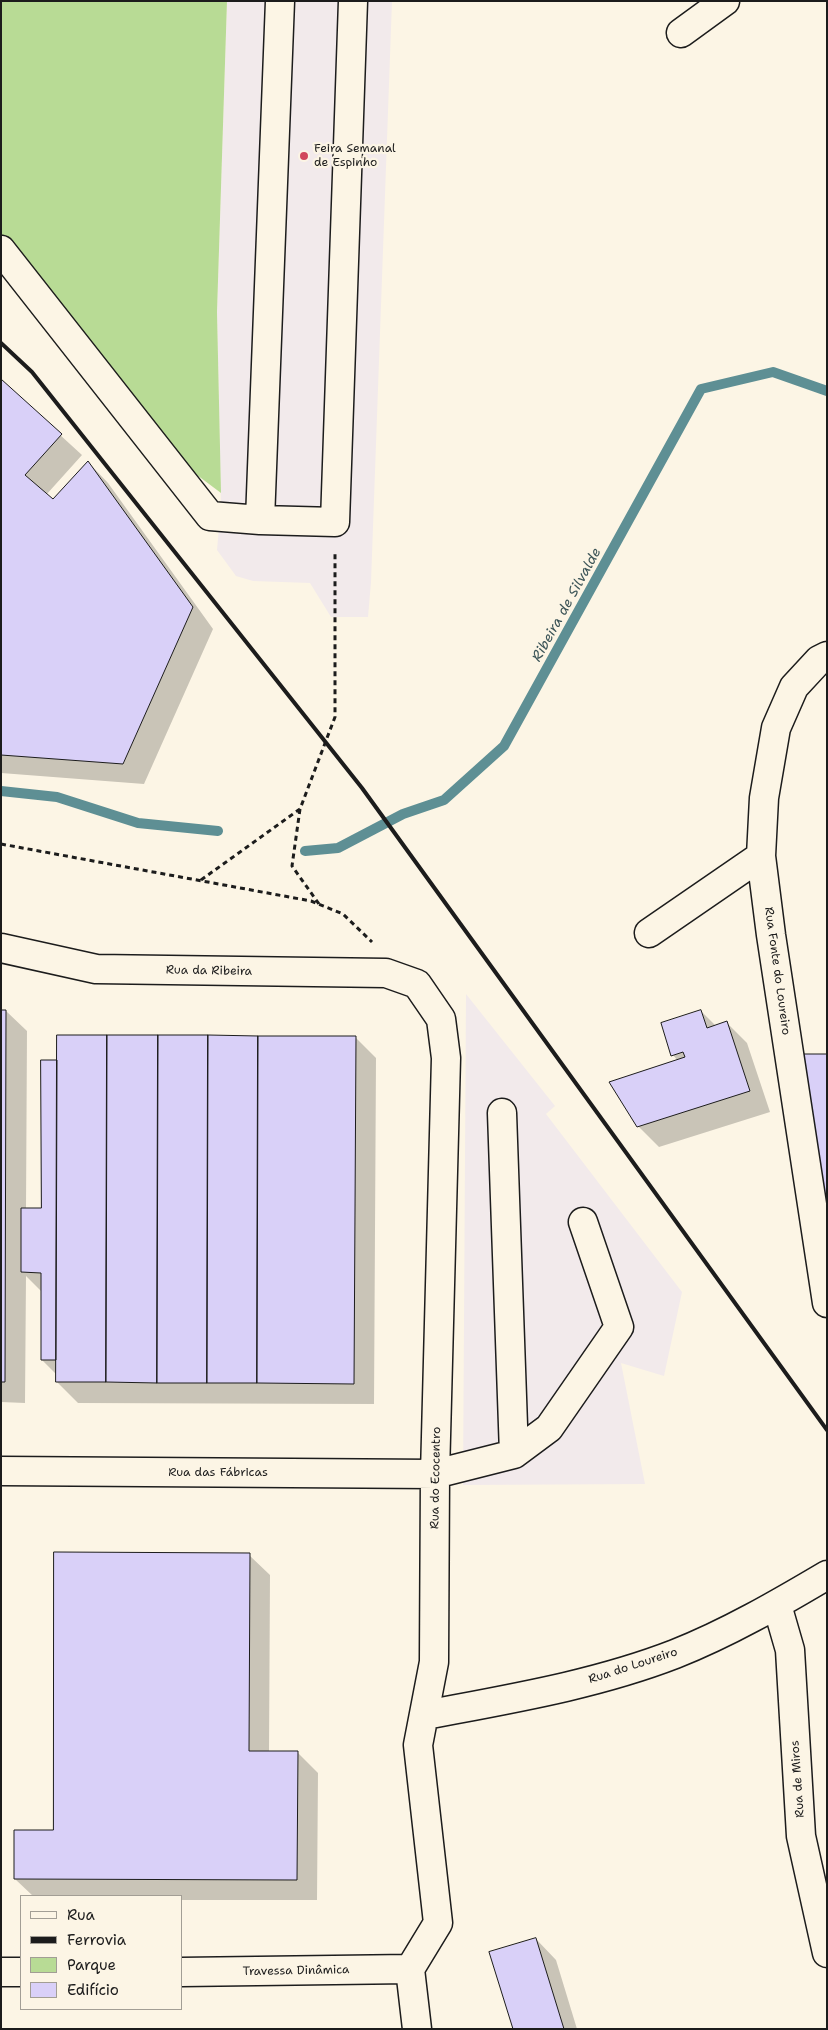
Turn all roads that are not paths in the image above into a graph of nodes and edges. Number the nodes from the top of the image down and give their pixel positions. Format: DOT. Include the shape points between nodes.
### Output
graph roads {
  1 [pos="280,1"];
  2 [pos="353,1"];
  3 [pos="725,1"];
  4 [pos="681,33"];
  5 [pos="1,250"];
  6 [pos="260,520"];
  7 [pos="827,656"];
  8 [pos="761,856"];
  9 [pos="649,933"];
  10 [pos="1,948"];
  11 [pos="417,984"];
  12 [pos="502,1114"];
  13 [pos="583,1222"];
  14 [pos="827,1303"];
  15 [pos="514,1454"];
  16 [pos="1,1471"];
  17 [pos="435,1474"];
  18 [pos="827,1575"];
  19 [pos="777,1605"];
  20 [pos="425,1715"];
  21 [pos="827,1953"];
  22 [pos="410,1969"];
  23 [pos="1,1972"];
  24 [pos="20,1972"];
  25 [pos="182,1972"];
  26 [pos="417,2029"];
  1 -- 6 [label="street"];
  2 -- 6 [label="street" via="335,522"];
  3 -- 4 [label="street"];
  5 -- 6 [label="street" via="210,516"];
  7 -- 8 [label="street, Rua Fonte do Loureiro" via="819,660 794,687 776,728 764,798"];
  8 -- 9 [label="street"];
  8 -- 14 [label="street, Rua Fonte do Loureiro"];
  10 -- 11 [label="street, Rua da Ribeira" via="96,969 386,973"];
  11 -- 17 [label="street, Rua do Ecocentro" via="441,1020 446,1058"];
  12 -- 15 [label="street"];
  13 -- 15 [label="street" via="618,1328 549,1428"];
  15 -- 17 [label="street, Rua das Fábricas"];
  16 -- 17 [label="street, Rua das Fábricas"];
  17 -- 20 [label="street, Rua do Ecocentro" via="434,1662"];
  18 -- 19 [label="street, Rua do Loureiro"];
  19 -- 20 [label="street, Rua do Loureiro" via="675,1654 622,1671 555,1690"];
  19 -- 21 [label="street, Rua de Miros" via="790,1650 802,1836"];
  20 -- 22 [label="street, Rua do Ecocentro" via="418,1745 438,1923"];
  22 -- 25 [label="street, Travessa Dinâmica"];
  22 -- 26 [label="street"];
  23 -- 24 [label="street"];
}
